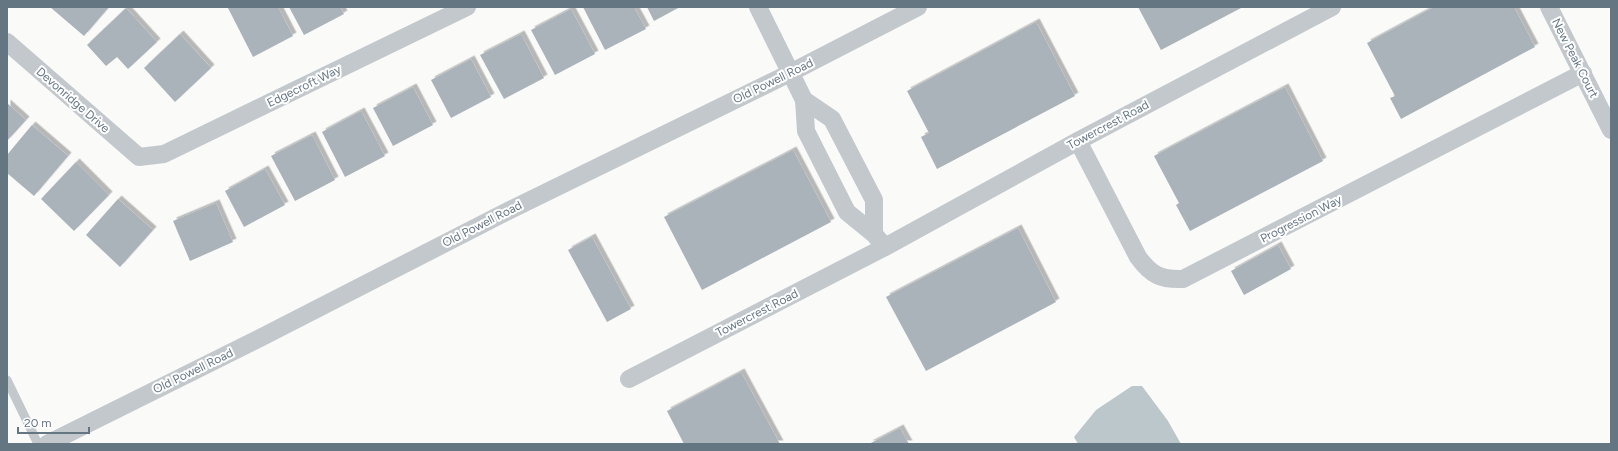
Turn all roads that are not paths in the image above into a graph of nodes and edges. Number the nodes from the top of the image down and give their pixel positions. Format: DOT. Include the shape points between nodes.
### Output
graph roads {
  1 [pos="467,7"];
  2 [pos="758,7"];
  3 [pos="918,7"];
  4 [pos="1332,7"];
  5 [pos="1549,7"];
  6 [pos="7,42"];
  7 [pos="790,73"];
  8 [pos="1583,73"];
  9 [pos="804,100"];
  10 [pos="1611,130"];
  11 [pos="1078,141"];
  12 [pos="139,157"];
  13 [pos="874,234"];
  14 [pos="885,248"];
  15 [pos="629,379"];
  16 [pos="7,380"];
  17 [pos="38,444"];
  18 [pos="47,444"];
  1 -- 12 [label="street, Edgecroft Way" via="164,154"];
  2 -- 7 [label="street"];
  3 -- 7 [label="street, Old Powell Road"];
  4 -- 11 [label="street, Towercrest Road"];
  5 -- 8 [label="street, New Peak Court"];
  6 -- 12 [label="street, Devonridge Drive"];
  7 -- 9 [label="street"];
  7 -- 18 [label="street, Old Powell Road" via="508,211"];
  8 -- 10 [label="street, New Peak Court"];
  8 -- 11 [label="street, Progression Way" via="1183,279 1166,279 1146,268"];
  9 -- 13 [label="street" via="806,131 847,212"];
  9 -- 13 [label="street" via="832,119 874,200"];
  11 -- 14 [label="street, Towercrest Road"];
  13 -- 14 [label="street"];
  14 -- 15 [label="street, Towercrest Road"];
  16 -- 17 [label="lane"];
}
